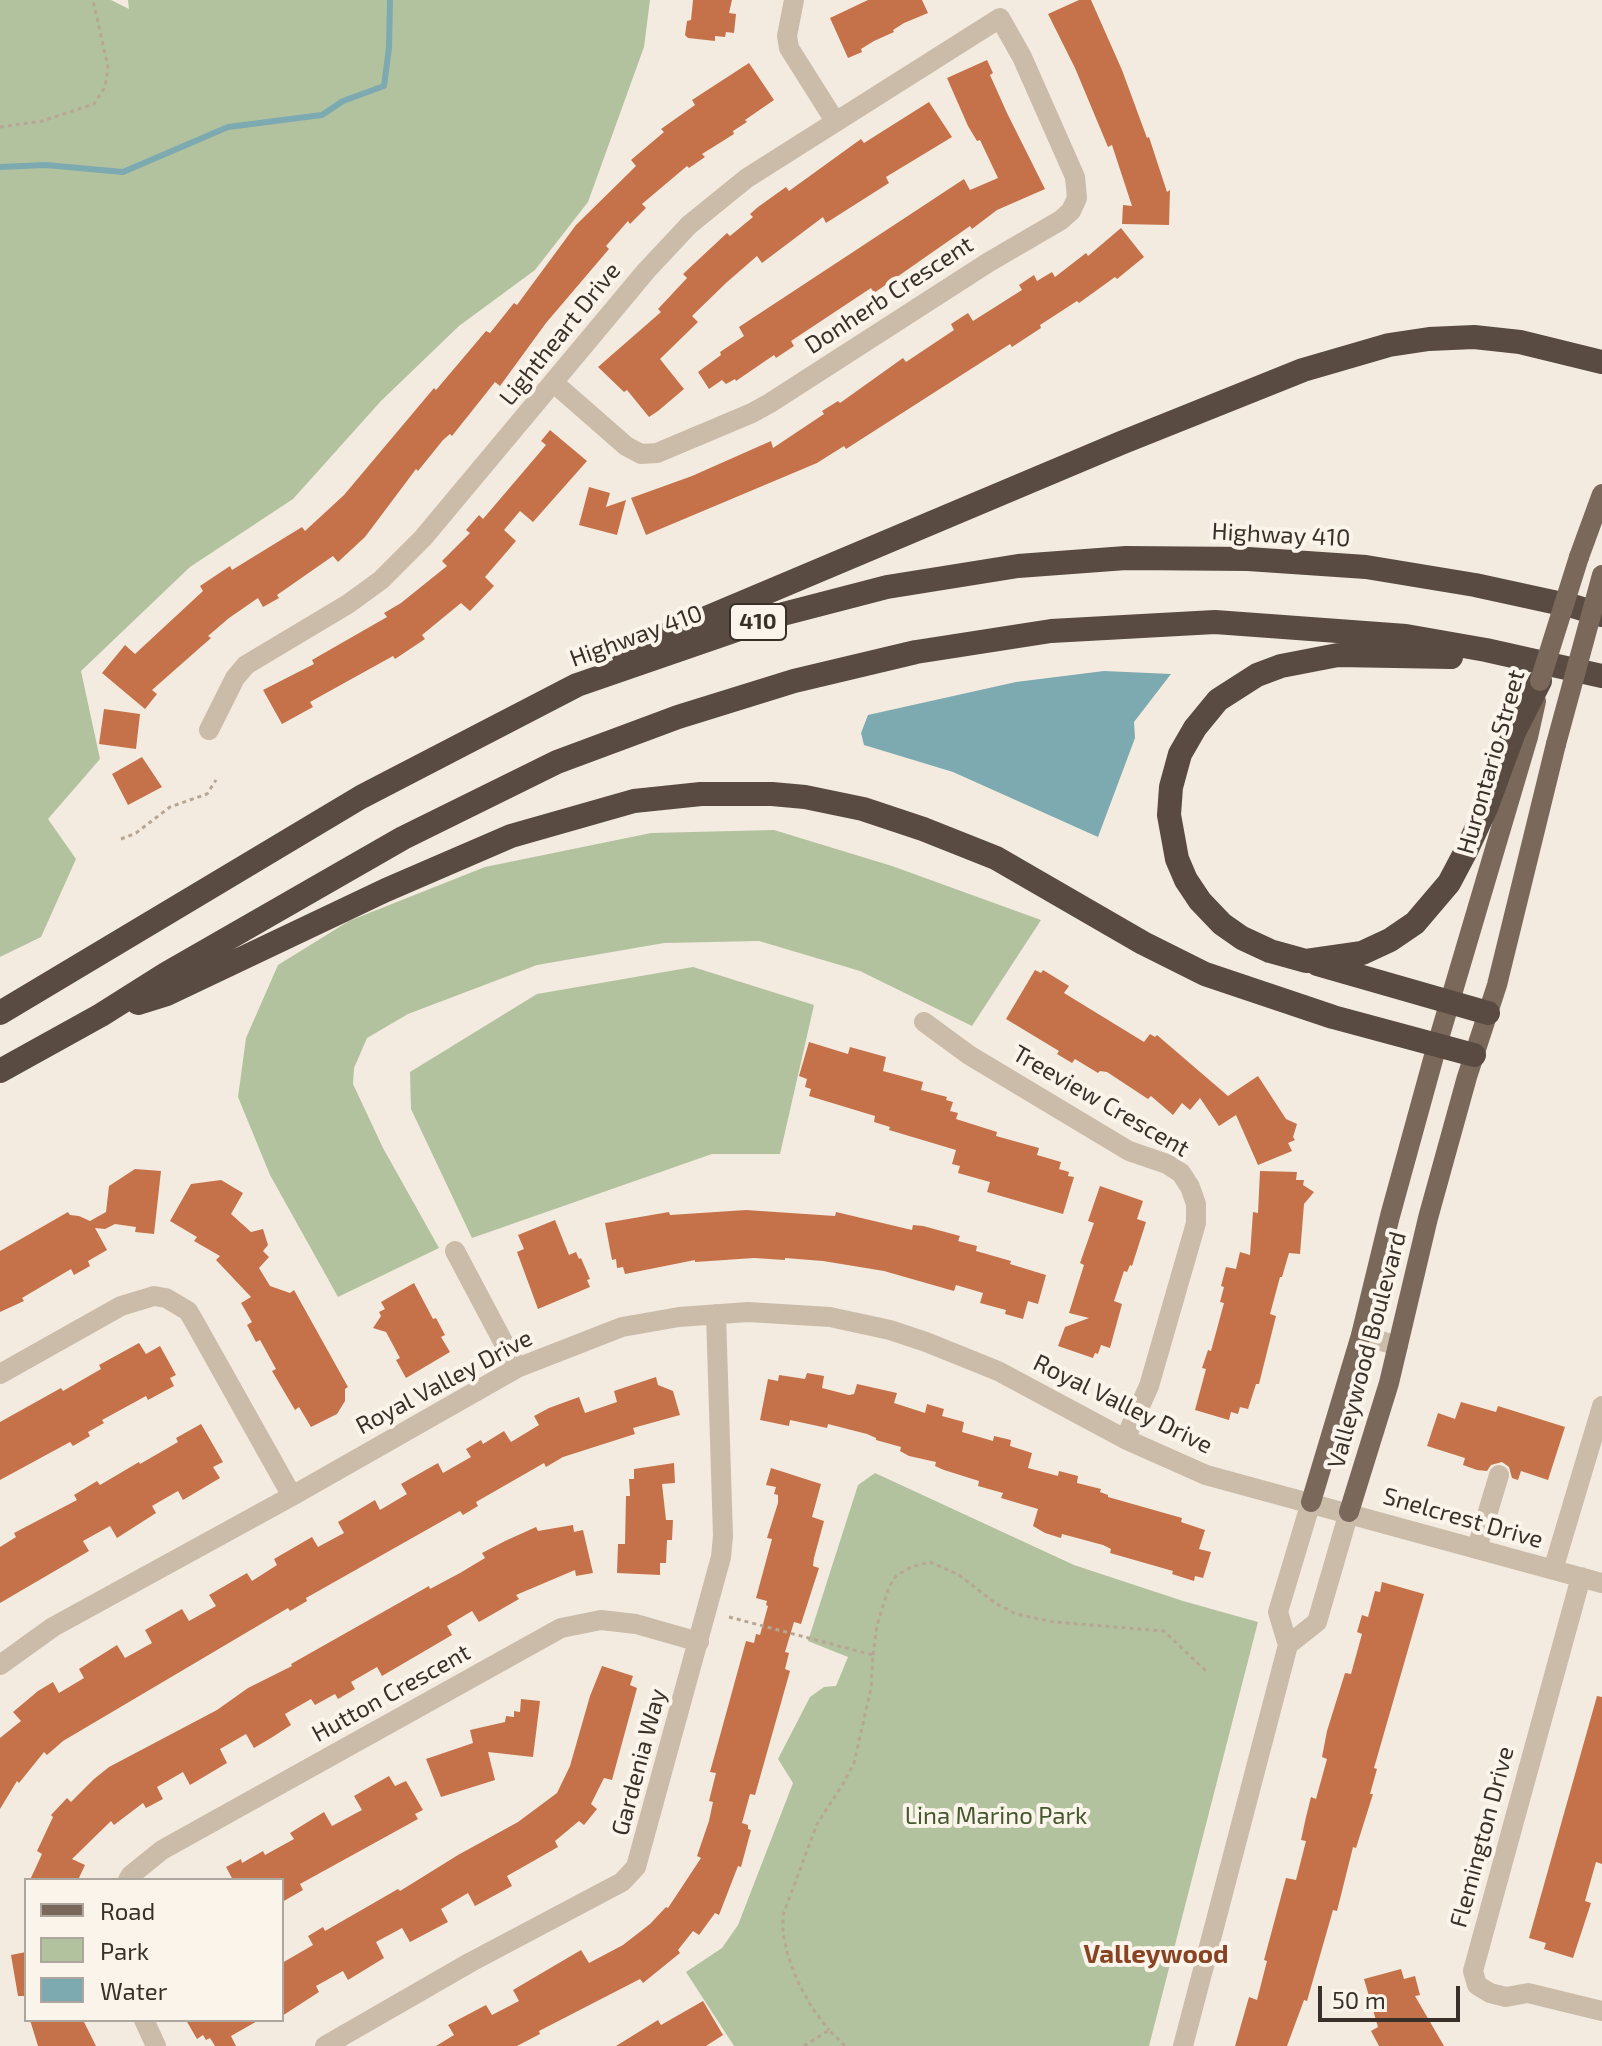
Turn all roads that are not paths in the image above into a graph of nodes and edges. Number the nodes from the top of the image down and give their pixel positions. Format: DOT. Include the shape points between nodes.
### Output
graph roads {
  1 [pos="794,0"];
  2 [pos="1000,18"];
  3 [pos="835,121"];
  4 [pos="1602,362"];
  5 [pos="554,383"];
  6 [pos="1602,494"];
  7 [pos="1602,575"];
  8 [pos="1602,615"];
  9 [pos="1602,677"];
  10 [pos="1540,681"];
  11 [pos="577,685"];
  12 [pos="209,730"];
  13 [pos="1521,734"];
  14 [pos="1306,961"];
  15 [pos="1449,1002"];
  16 [pos="0,1013"];
  17 [pos="1488,1013"];
  18 [pos="101,1015"];
  19 [pos="924,1022"];
  20 [pos="1437,1045"];
  21 [pos="1474,1055"];
  22 [pos="0,1071"];
  23 [pos="455,1251"];
  24 [pos="716,1314"];
  25 [pos="1361,1335"];
  26 [pos="1398,1346"];
  27 [pos="517,1368"];
  28 [pos="0,1374"];
  29 [pos="1602,1406"];
  30 [pos="1125,1439"];
  31 [pos="1499,1475"];
  32 [pos="292,1496"];
  33 [pos="1311,1502"];
  34 [pos="1349,1512"];
  35 [pos="1477,1548"];
  36 [pos="1553,1570"];
  37 [pos="1581,1577"];
  38 [pos="1602,1583"];
  39 [pos="699,1642"];
  40 [pos="1288,1645"];
  41 [pos="0,1665"];
  42 [pos="129,1878"];
  43 [pos="1602,2011"];
  44 [pos="145,2022"];
  45 [pos="156,2046"];
  46 [pos="325,2046"];
  47 [pos="1183,2046"];
  1 -- 3 [label="street" via="789,48"];
  2 -- 3 [label="street, Lightheart Drive"];
  2 -- 5 [label="street, Donherb Crescent" via="1075,177 1077,198 1061,220 770,403 657,453 641,454 626,446"];
  3 -- 5 [label="street, Lightheart Drive" via="747,178 689,225"];
  4 -- 11 [label="highway" via="1474,337 1389,345 1303,370 616,656"];
  5 -- 12 [label="street, Lightheart Drive" via="381,580 246,665"];
  6 -- 10 [label="main road, Hurontario Street, bridge"];
  7 -- 17 [label="main road, bridge"];
  8 -- 11 [label="highway, Highway 410 / 410" via="1475,585 1366,567 1248,559 1111,559 1018,566 887,587 783,614"];
  9 -- 14 [label="highway" via="1468,658 1338,655 1257,675 1218,700 1187,741 1171,787 1169,815 1177,859 1200,901 1222,924 1256,945"];
  9 -- 18 [label="highway" via="1406,636 1215,622 1051,631 916,652 794,681 557,762 403,838"];
  10 -- 13 [label="highway"];
  11 -- 16 [label="highway, Highway 410 / 410" via="361,797"];
  13 -- 14 [label="highway" via="1449,883 1415,923 1362,953"];
  13 -- 15 [label="main road, Hurontario Street"];
  14 -- 15 [label="highway"];
  15 -- 17 [label="highway"];
  15 -- 20 [label="main road, Hurontario Street"];
  17 -- 21 [label="main road"];
  18 -- 20 [label="highway" via="167,994 511,836 634,801 772,794 863,809 923,829 996,858 1205,974"];
  18 -- 22 [label="highway"];
  19 -- 30 [label="street, Treeview Crescent" via="1129,1151 1167,1164 1190,1187 1196,1223 1149,1386"];
  20 -- 21 [label="highway"];
  20 -- 25 [label="main road, Valleywood Boulevard"];
  21 -- 26 [label="main road, Valleywood Boulevard"];
  23 -- 27 [label="street"];
  24 -- 27 [label="street, Royal Valley Drive" via="622,1327"];
  24 -- 30 [label="street, Royal Valley Drive" via="809,1315 902,1334 998,1371"];
  24 -- 39 [label="street, Gardenia Way" via="723,1536"];
  25 -- 26 [label="street"];
  25 -- 33 [label="main road, Valleywood Boulevard"];
  26 -- 34 [label="main road, Valleywood Boulevard"];
  27 -- 32 [label="street, Royal Valley Drive"];
  28 -- 32 [label="street" via="132,1301 166,1298 188,1311"];
  29 -- 36 [label="street"];
  30 -- 33 [label="street, Royal Valley Drive" via="1206,1475"];
  31 -- 35 [label="street"];
  32 -- 41 [label="street, Royal Valley Drive" via="53,1627"];
  33 -- 34 [label="street, Snelcrest Drive"];
  33 -- 40 [label="street, Valleywood Boulevard" via="1278,1612"];
  34 -- 35 [label="street, Snelcrest Drive"];
  34 -- 40 [label="street, Valleywood Boulevard" via="1317,1622"];
  35 -- 36 [label="street, Snelcrest Drive"];
  36 -- 37 [label="street, Snelcrest Drive"];
  37 -- 38 [label="street, Snelcrest Drive"];
  37 -- 43 [label="street, Flemington Drive" via="1473,1971 1477,1985 1490,1993 1528,1993"];
  39 -- 42 [label="street, Hutton Crescent" via="601,1620 561,1628 162,1850"];
  39 -- 46 [label="street, Gardenia Way" via="644,1846 631,1876"];
  40 -- 47 [label="street, Valleywood Boulevard"];
  44 -- 45 [label="street"];
}
